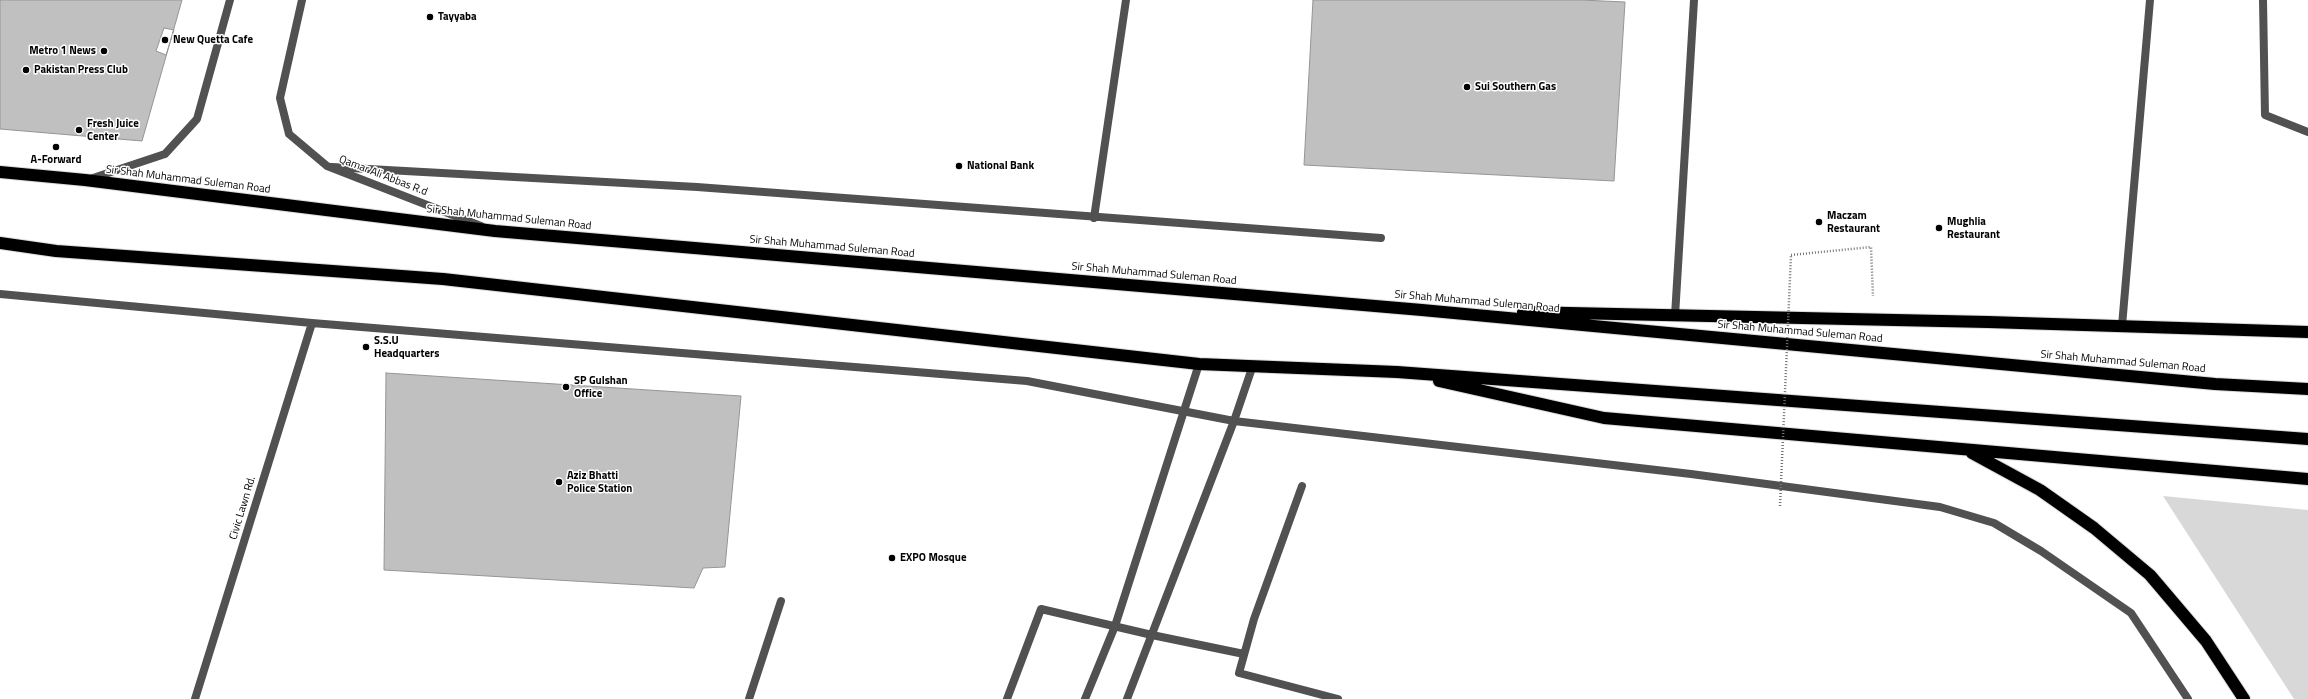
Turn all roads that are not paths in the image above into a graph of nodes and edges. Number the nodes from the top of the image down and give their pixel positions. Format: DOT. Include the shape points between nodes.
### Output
graph roads {
  1 [pos="230,0"];
  2 [pos="302,0"];
  3 [pos="1126,0"];
  4 [pos="1694,0"];
  5 [pos="2150,0"];
  6 [pos="2263,0"];
  7 [pos="2308,132"];
  8 [pos="327,166"];
  9 [pos="0,172"];
  10 [pos="85,180"];
  11 [pos="1094,218"];
  12 [pos="495,231"];
  13 [pos="1381,238"];
  14 [pos="0,244"];
  15 [pos="0,294"];
  16 [pos="1422,310"];
  17 [pos="1675,316"];
  18 [pos="312,323"];
  19 [pos="2122,326"];
  20 [pos="2308,332"];
  21 [pos="1199,364"];
  22 [pos="1252,368"];
  23 [pos="1397,372"];
  24 [pos="2308,389"];
  25 [pos="1183,412"];
  26 [pos="1234,421"];
  27 [pos="2308,439"];
  28 [pos="1966,450"];
  29 [pos="2308,479"];
  30 [pos="1302,486"];
  31 [pos="781,601"];
  32 [pos="1115,626"];
  33 [pos="1152,636"];
  34 [pos="1244,654"];
  35 [pos="195,699"];
  36 [pos="749,699"];
  37 [pos="1007,699"];
  38 [pos="1085,699"];
  39 [pos="1127,699"];
  40 [pos="1338,699"];
  41 [pos="2188,699"];
  42 [pos="2244,699"];
  1 -- 10 [label="street" via="197,119 165,154"];
  2 -- 8 [label="street, Qamar Ali Abbas R.d" via="280,98 289,134"];
  3 -- 11 [label="street"];
  4 -- 17 [label="street"];
  5 -- 19 [label="street"];
  6 -- 7 [label="street" via="2264,114"];
  8 -- 11 [label="street" via="697,187"];
  8 -- 12 [label="street, Qamar Ali Abbas R.d"];
  9 -- 10 [label="highway, Sir Shah Muhammad Suleman Road"];
  10 -- 12 [label="highway, Sir Shah Muhammad Suleman Road"];
  11 -- 13 [label="street"];
  12 -- 16 [label="highway, Sir Shah Muhammad Suleman Road"];
  14 -- 21 [label="highway" via="56,251 443,279"];
  15 -- 18 [label="street"];
  16 -- 17 [label="highway"];
  16 -- 24 [label="highway, Sir Shah Muhammad Suleman Road" via="2215,384"];
  17 -- 19 [label="highway"];
  18 -- 25 [label="street" via="1027,381"];
  18 -- 35 [label="street, Civic Lawn Rd."];
  19 -- 20 [label="highway"];
  21 -- 22 [label="highway"];
  21 -- 25 [label="street"];
  22 -- 23 [label="highway"];
  22 -- 26 [label="street"];
  23 -- 27 [label="highway"];
  23 -- 28 [label="highway" via="1604,418"];
  25 -- 26 [label="street"];
  25 -- 32 [label="street"];
  26 -- 33 [label="street" via="1199,507"];
  26 -- 41 [label="street" via="1691,474 1940,507 1994,523 2041,551 2131,614"];
  28 -- 29 [label="highway"];
  28 -- 42 [label="highway" via="2040,490 2094,528 2150,575 2206,641"];
  30 -- 34 [label="street"];
  31 -- 36 [label="street"];
  32 -- 33 [label="street"];
  32 -- 37 [label="street" via="1041,609"];
  32 -- 38 [label="street"];
  33 -- 34 [label="street"];
  33 -- 39 [label="street"];
  34 -- 40 [label="street" via="1239,673"];
}
